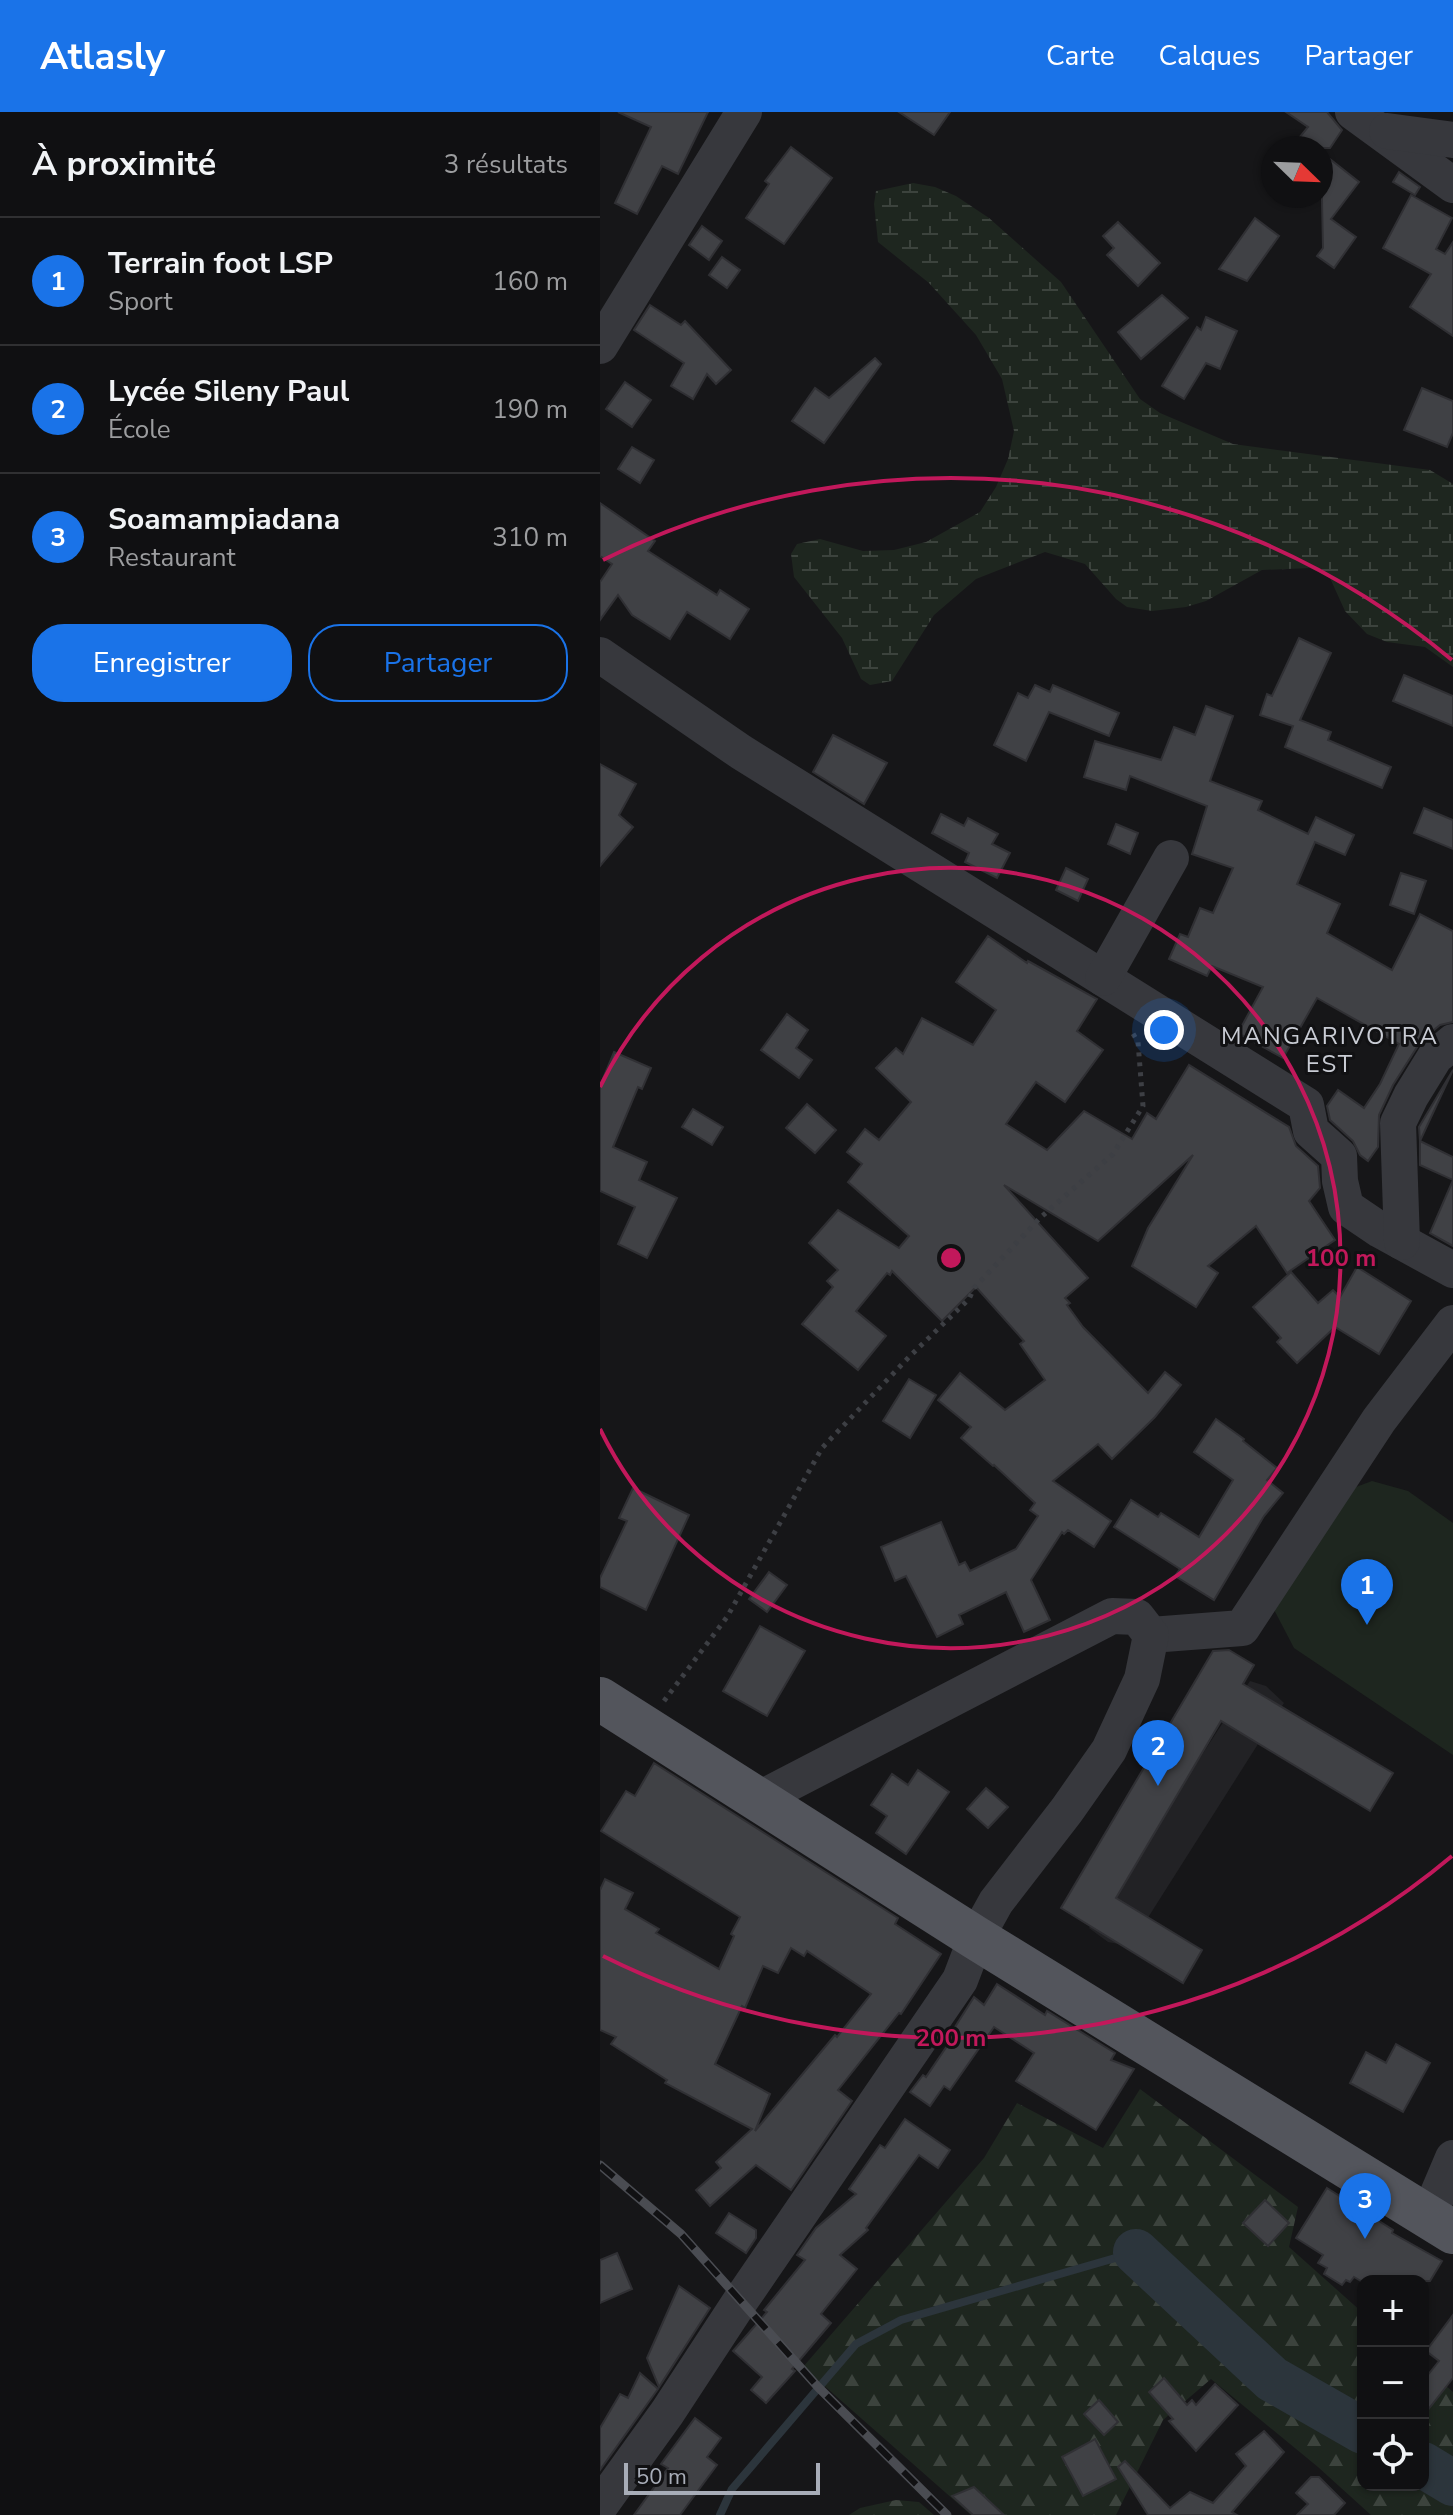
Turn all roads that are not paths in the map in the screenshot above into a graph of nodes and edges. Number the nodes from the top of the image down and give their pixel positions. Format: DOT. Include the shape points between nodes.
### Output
graph roads {
  1 [pos="744,112"];
  2 [pos="1367,121"];
  3 [pos="1453,140"];
  4 [pos="1453,185"];
  5 [pos="600,346"];
  6 [pos="600,655"];
  7 [pos="1171,858"];
  8 [pos="1103,978"];
  9 [pos="1453,1042"];
  10 [pos="1402,1242"];
  11 [pos="1453,1270"];
  12 [pos="1453,1323"];
  13 [pos="1151,1635"];
  14 [pos="600,1699"];
  15 [pos="759,1799"];
  16 [pos="976,1938"];
  17 [pos="1453,2158"];
  18 [pos="1440,2225"];
  19 [pos="600,2506"];
  1 -- 5 [label="street"];
  2 -- 3 [label="street"];
  2 -- 4 [label="street"];
  6 -- 8 [label="street" via="741,752"];
  7 -- 8 [label="street"];
  8 -- 10 [label="street" via="1306,1105 1311,1131 1339,1156 1346,1207"];
  9 -- 10 [label="street" via="1435,1057 1398,1123"];
  10 -- 11 [label="street"];
  12 -- 13 [label="street" via="1379,1420 1242,1628"];
  13 -- 15 [label="street" via="1137,1617 1112,1616"];
  13 -- 16 [label="street" via="1142,1679 1109,1750 996,1902"];
  14 -- 15 [label="main road"];
  15 -- 16 [label="main road"];
  16 -- 18 [label="main road"];
  16 -- 19 [label="street" via="960,1980"];
  17 -- 18 [label="street"];
}
